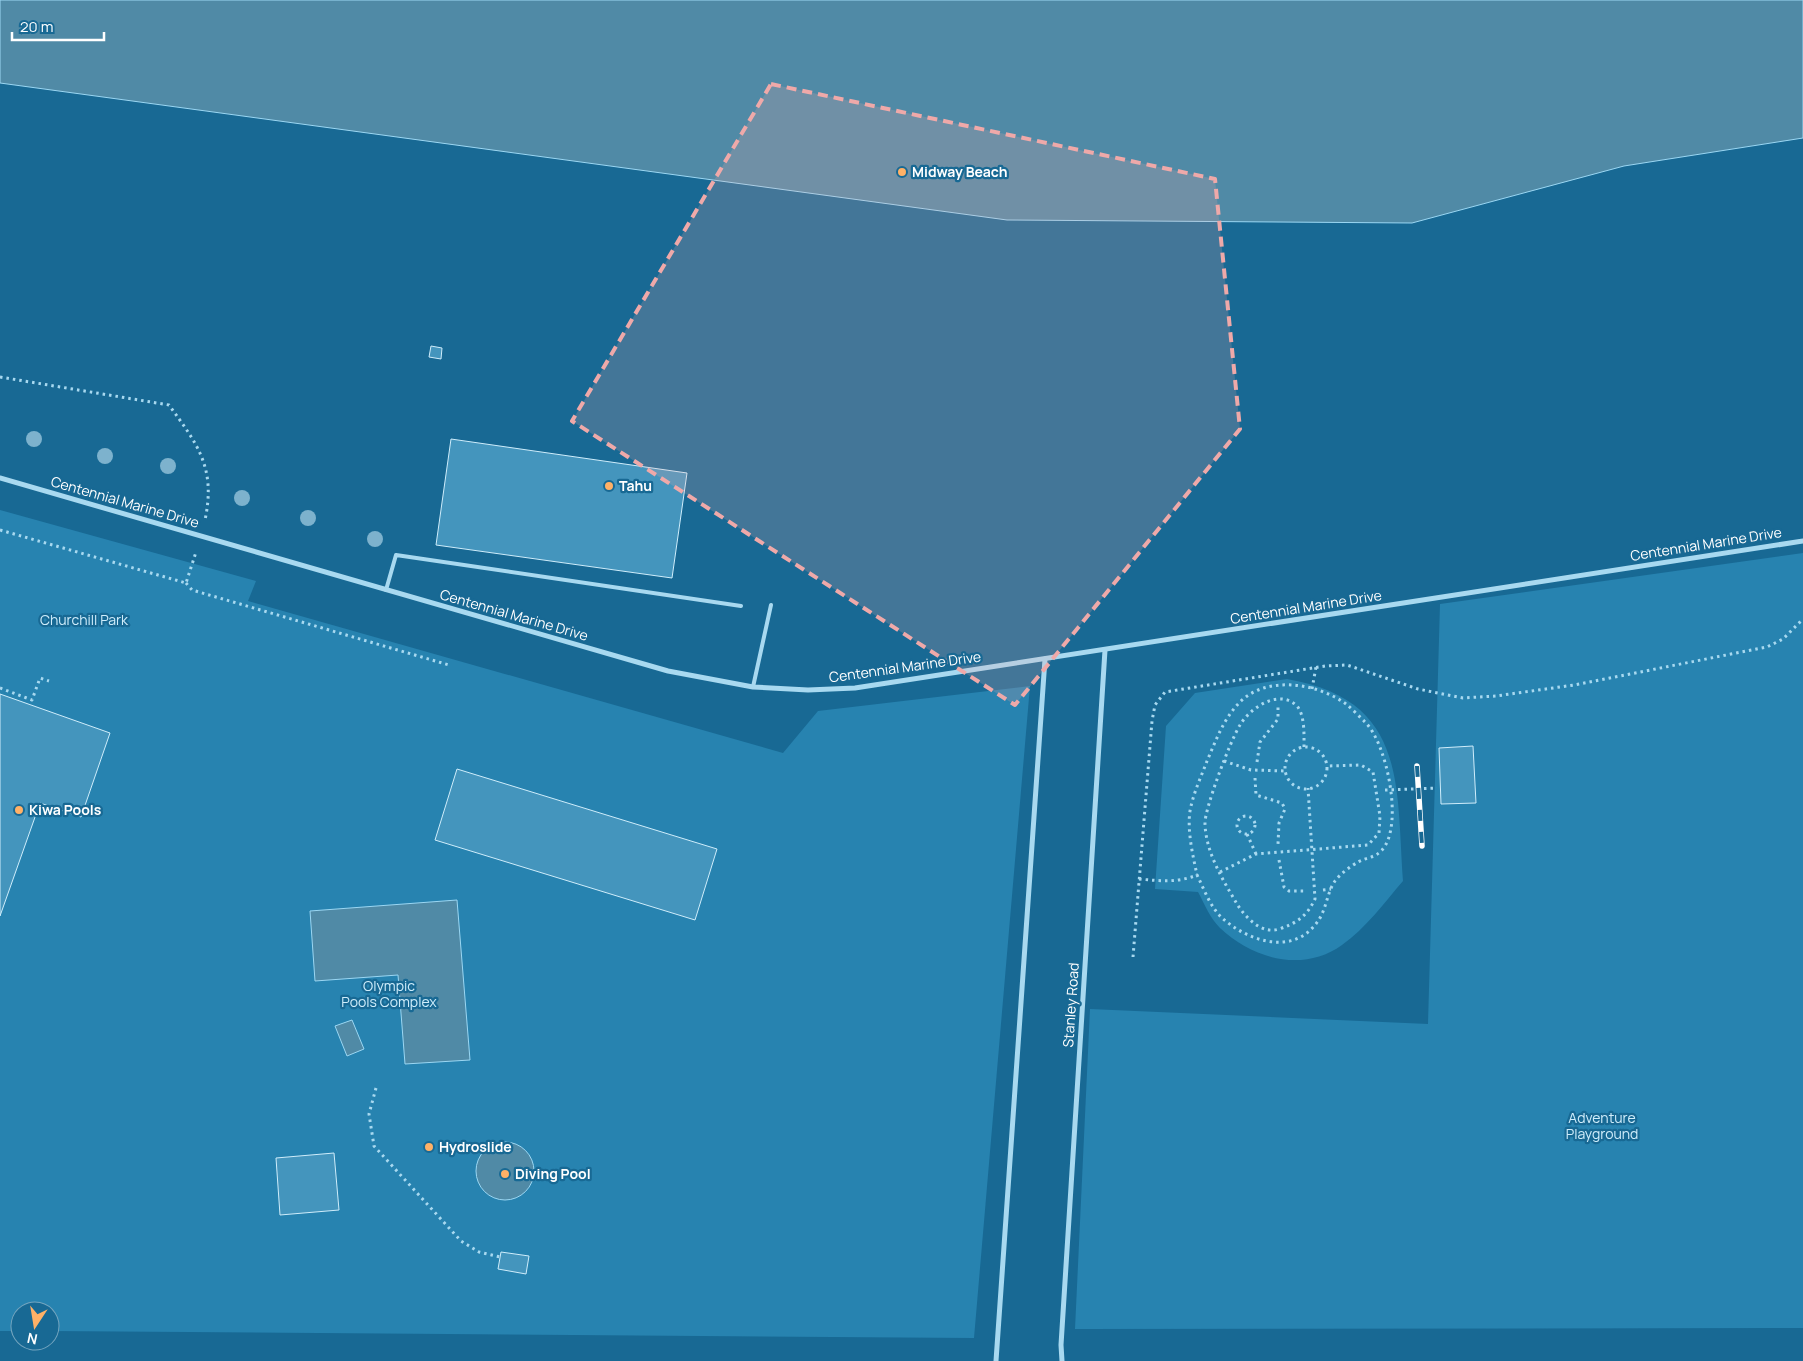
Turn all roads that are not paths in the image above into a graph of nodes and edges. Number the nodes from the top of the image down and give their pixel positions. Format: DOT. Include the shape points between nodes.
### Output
graph roads {
  1 [pos="0,478"];
  2 [pos="1803,541"];
  3 [pos="386,590"];
  4 [pos="771,605"];
  5 [pos="741,606"];
  6 [pos="1105,650"];
  7 [pos="1045,659"];
  8 [pos="753,687"];
  9 [pos="996,1361"];
  10 [pos="1062,1361"];
  1 -- 3 [label="street, Centennial Marine Drive"];
  2 -- 6 [label="street, Centennial Marine Drive"];
  3 -- 5 [label="lane" via="396,555"];
  3 -- 8 [label="street, Centennial Marine Drive" via="668,671"];
  4 -- 8 [label="lane"];
  6 -- 7 [label="street, Centennial Marine Drive"];
  6 -- 10 [label="street, Stanley Road"];
  7 -- 8 [label="street, Centennial Marine Drive" via="855,688"];
  7 -- 9 [label="street"];
}
